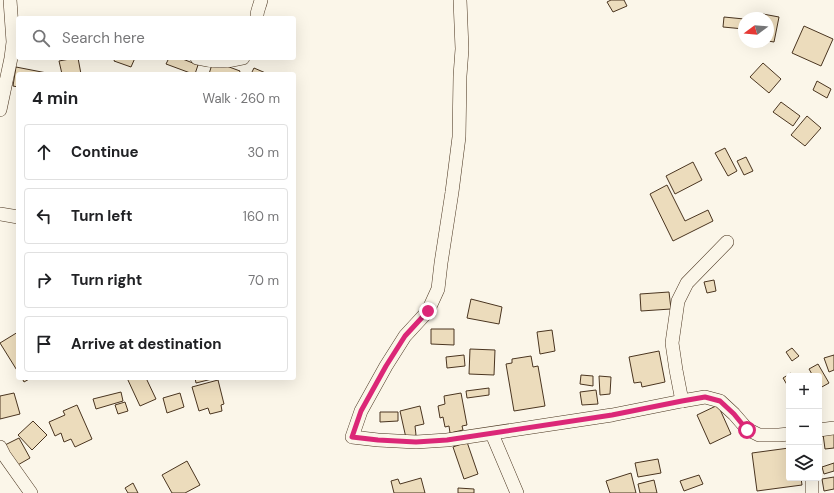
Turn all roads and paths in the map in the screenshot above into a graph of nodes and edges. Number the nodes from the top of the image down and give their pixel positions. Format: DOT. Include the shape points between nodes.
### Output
graph roads {
  1 [pos="10,0"];
  2 [pos="261,0"];
  3 [pos="460,0"];
  4 [pos="256,16"];
  5 [pos="16,42"];
  6 [pos="204,60"];
  7 [pos="233,60"];
  8 [pos="0,110"];
  9 [pos="0,214"];
  10 [pos="16,217"];
  11 [pos="727,242"];
  12 [pos="682,401"];
  13 [pos="834,428"];
  14 [pos="822,430"];
  15 [pos="492,434"];
  16 [pos="786,434"];
  17 [pos="0,447"];
  18 [pos="812,481"];
  19 [pos="31,493"];
  20 [pos="517,493"];
  21 [pos="812,493"];
  1 -- 5 [label="street"];
  2 -- 4 [label="street"];
  3 -- 15 [label="street" via="462,49 459,136 438,289 428,311 405,336 386,366 361,411 352,437 416,442"];
  5 -- 8 [label="street"];
  6 -- 7 [label="street"];
  9 -- 10 [label="street"];
  11 -- 12 [label="street" via="687,283 678,301 672,343"];
  12 -- 15 [label="street"];
  12 -- 16 [label="street" via="705,397 720,401 747,430 759,435"];
  13 -- 14 [label="street"];
  15 -- 20 [label="street"];
  17 -- 19 [label="street"];
  18 -- 21 [label="street"];
}
